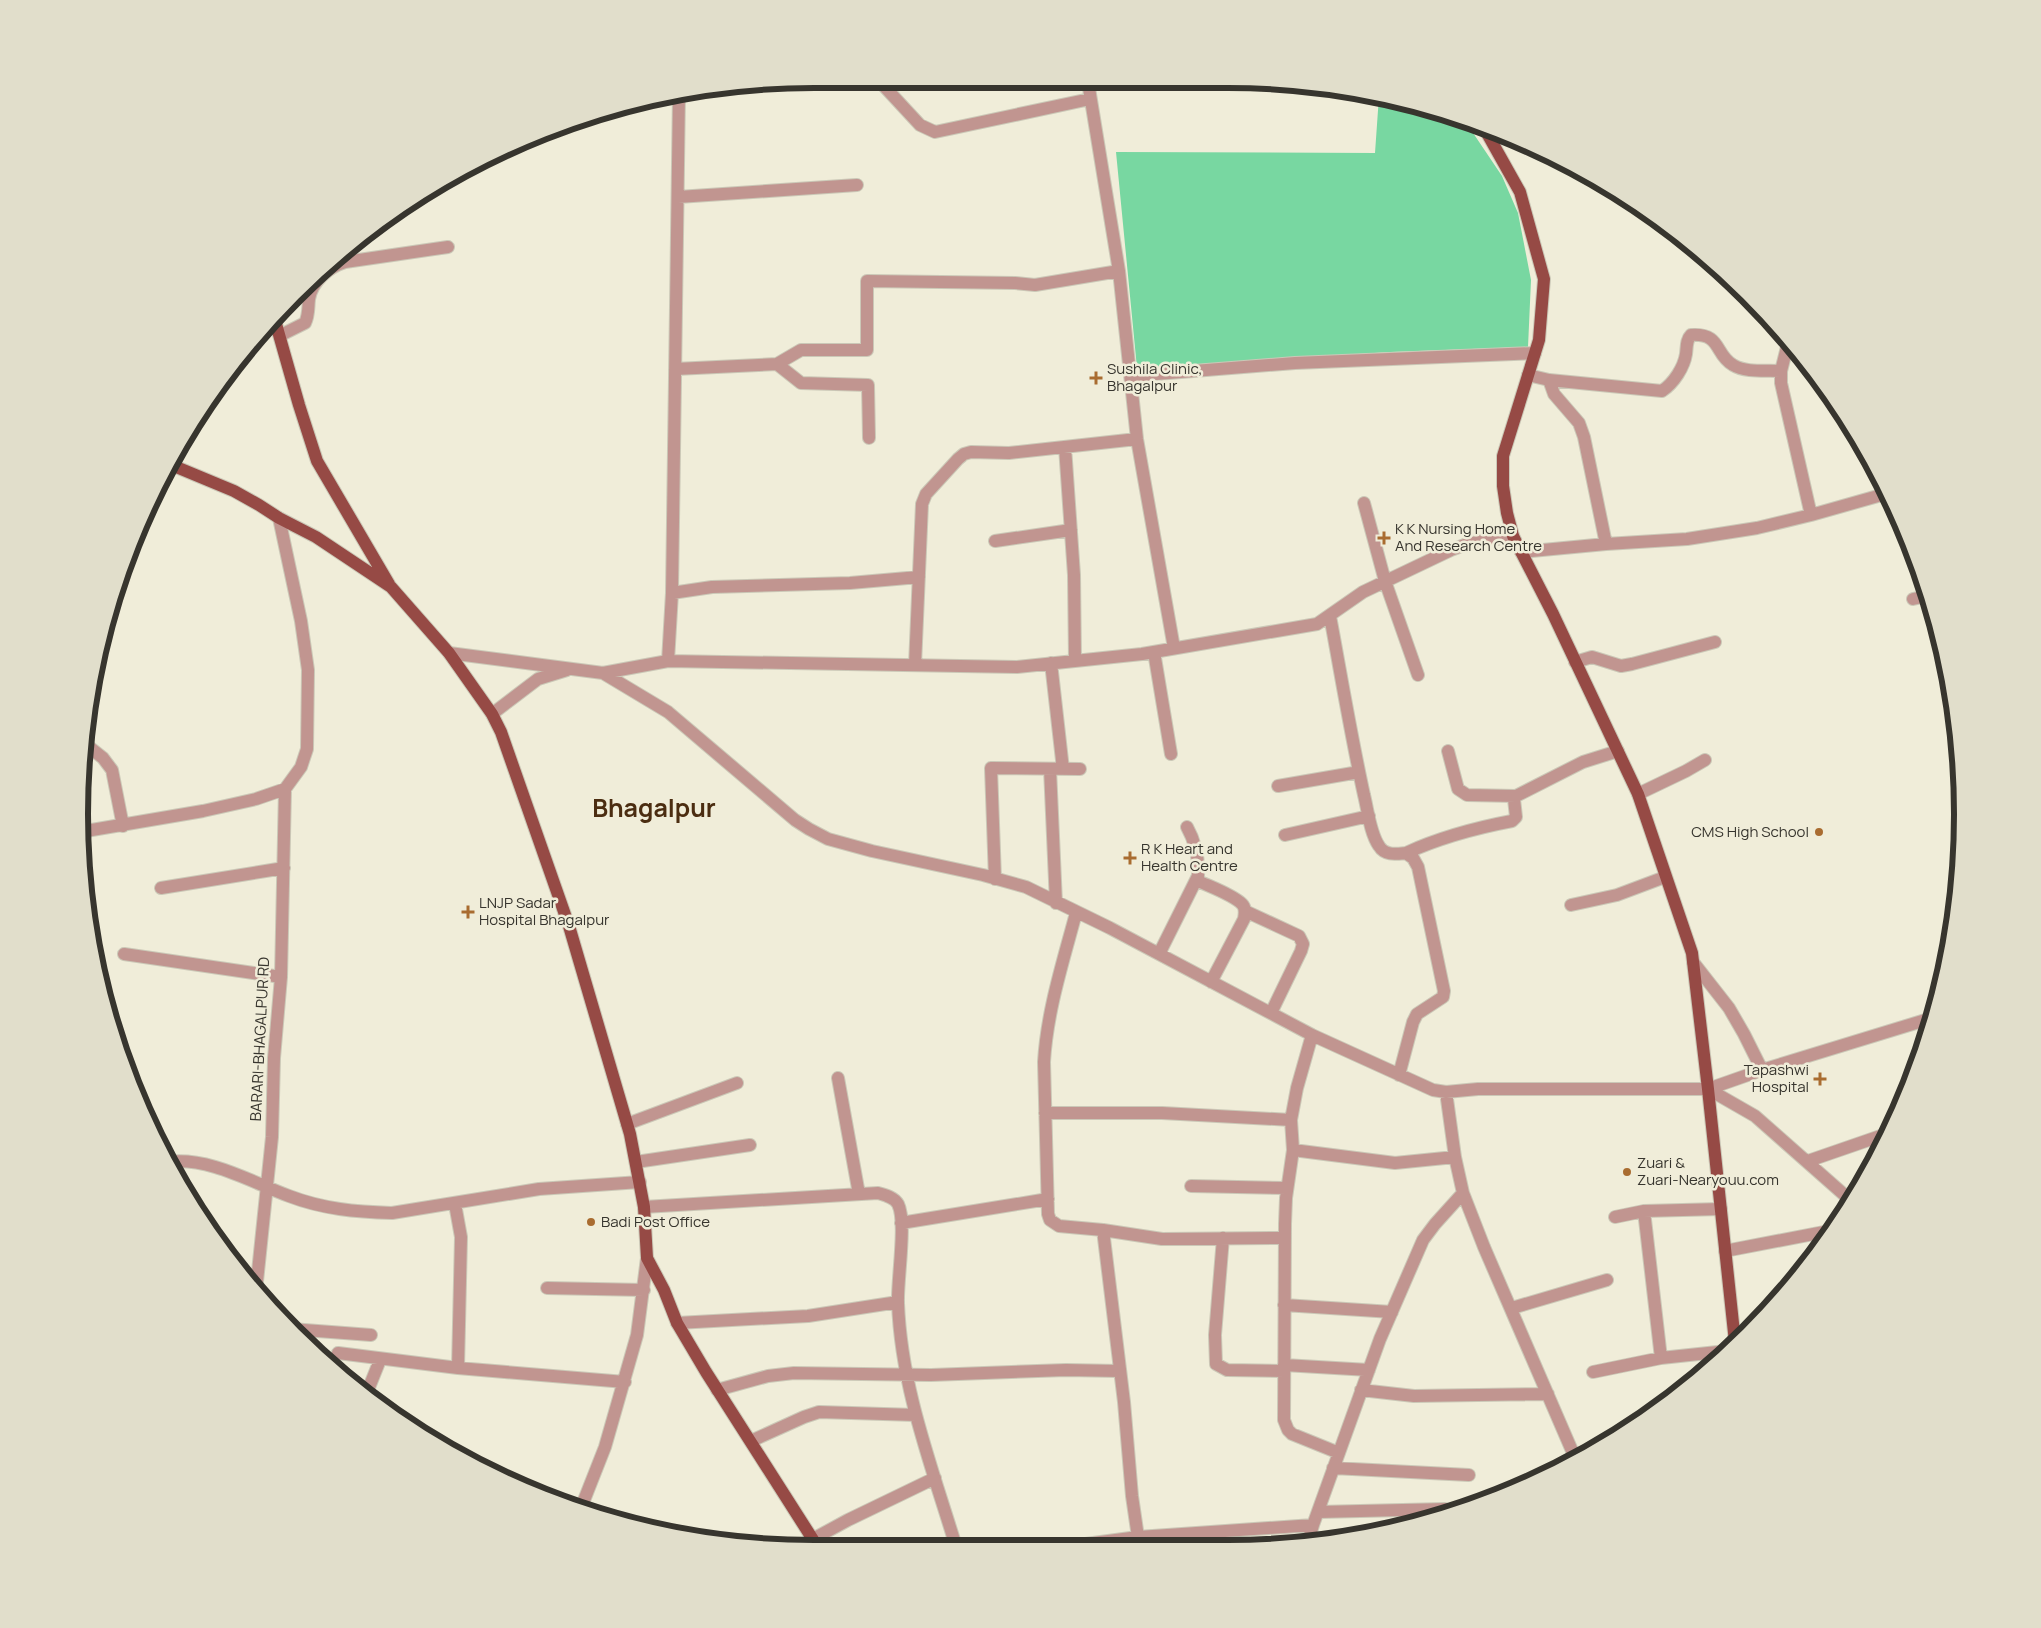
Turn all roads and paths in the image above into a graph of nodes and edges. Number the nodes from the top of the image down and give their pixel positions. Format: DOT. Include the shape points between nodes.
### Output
graph roads {
  1 [pos="886,88"];
  2 [pos="1089,88"];
  3 [pos="1090,99"];
  4 [pos="679,100"];
  5 [pos="1489,137"];
  6 [pos="857,185"];
  7 [pos="678,197"];
  8 [pos="448,247"];
  9 [pos="340,264"];
  10 [pos="1119,271"];
  11 [pos="315,287"];
  12 [pos="277,325"];
  13 [pos="281,335"];
  14 [pos="1786,351"];
  15 [pos="1535,352"];
  16 [pos="777,364"];
  17 [pos="675,369"];
  18 [pos="1781,371"];
  19 [pos="1528,375"];
  20 [pos="1131,376"];
  21 [pos="1549,380"];
  22 [pos="869,438"];
  23 [pos="1137,439"];
  24 [pos="1065,447"];
  25 [pos="176,467"];
  26 [pos="1880,495"];
  27 [pos="1364,503"];
  28 [pos="1811,516"];
  29 [pos="279,518"];
  30 [pos="1071,530"];
  31 [pos="1513,536"];
  32 [pos="995,542"];
  33 [pos="1606,544"];
  34 [pos="1521,552"];
  35 [pos="919,577"];
  36 [pos="1386,580"];
  37 [pos="391,587"];
  38 [pos="672,593"];
  39 [pos="1920,597"];
  40 [pos="1913,599"];
  41 [pos="1330,616"];
  42 [pos="1715,642"];
  43 [pos="1174,648"];
  44 [pos="450,652"];
  45 [pos="1154,652"];
  46 [pos="1075,660"];
  47 [pos="668,661"];
  48 [pos="1575,662"];
  49 [pos="1051,663"];
  50 [pos="915,665"];
  51 [pos="574,668"];
  52 [pos="603,673"];
  53 [pos="1418,675"];
  54 [pos="492,714"];
  55 [pos="91,748"];
  56 [pos="1448,751"];
  57 [pos="1618,751"];
  58 [pos="1171,754"];
  59 [pos="1705,760"];
  60 [pos="1050,769"];
  61 [pos="1063,769"];
  62 [pos="1080,769"];
  63 [pos="1359,772"];
  64 [pos="1278,786"];
  65 [pos="285,789"];
  66 [pos="1638,794"];
  67 [pos="1516,796"];
  68 [pos="1369,816"];
  69 [pos="123,826"];
  70 [pos="1187,827"];
  71 [pos="88,831"];
  72 [pos="1285,835"];
  73 [pos="1406,853"];
  74 [pos="284,868"];
  75 [pos="1665,877"];
  76 [pos="995,879"];
  77 [pos="1196,880"];
  78 [pos="161,888"];
  79 [pos="1056,903"];
  80 [pos="1571,904"];
  81 [pos="1245,911"];
  82 [pos="1076,913"];
  83 [pos="124,954"];
  84 [pos="1159,954"];
  85 [pos="1693,962"];
  86 [pos="281,977"];
  87 [pos="1211,982"];
  88 [pos="1270,1013"];
  89 [pos="1923,1021"];
  90 [pos="1312,1035"];
  91 [pos="1762,1070"];
  92 [pos="1400,1075"];
  93 [pos="838,1078"];
  94 [pos="737,1083"];
  95 [pos="1708,1089"];
  96 [pos="1446,1092"];
  97 [pos="1046,1113"];
  98 [pos="1291,1120"];
  99 [pos="627,1124"];
  100 [pos="1878,1137"];
  101 [pos="750,1145"];
  102 [pos="1293,1150"];
  103 [pos="1456,1157"];
  104 [pos="176,1161"];
  105 [pos="1808,1161"];
  106 [pos="636,1162"];
  107 [pos="640,1182"];
  108 [pos="266,1186"];
  109 [pos="1191,1186"];
  110 [pos="1287,1188"];
  111 [pos="1463,1193"];
  112 [pos="859,1194"];
  113 [pos="1845,1195"];
  114 [pos="1048,1199"];
  115 [pos="455,1204"];
  116 [pos="644,1208"];
  117 [pos="1721,1209"];
  118 [pos="1644,1211"];
  119 [pos="1615,1217"];
  120 [pos="901,1223"];
  121 [pos="1103,1230"];
  122 [pos="1820,1233"];
  123 [pos="1223,1238"];
  124 [pos="1285,1238"];
  125 [pos="1725,1251"];
  126 [pos="648,1258"];
  127 [pos="257,1280"];
  128 [pos="1607,1280"];
  129 [pos="546,1288"];
  130 [pos="644,1290"];
  131 [pos="898,1302"];
  132 [pos="1284,1305"];
  133 [pos="1512,1308"];
  134 [pos="1392,1312"];
  135 [pos="677,1323"];
  136 [pos="302,1330"];
  137 [pos="1734,1334"];
  138 [pos="371,1336"];
  139 [pos="1714,1352"];
  140 [pos="338,1353"];
  141 [pos="1661,1358"];
  142 [pos="380,1360"];
  143 [pos="458,1368"];
  144 [pos="1284,1368"];
  145 [pos="1119,1370"];
  146 [pos="1368,1370"];
  147 [pos="1593,1372"];
  148 [pos="905,1374"];
  149 [pos="625,1382"];
  150 [pos="369,1388"];
  151 [pos="717,1390"];
  152 [pos="1361,1390"];
  153 [pos="1548,1394"];
  154 [pos="916,1415"];
  155 [pos="751,1441"];
  156 [pos="1573,1452"];
  157 [pos="1339,1453"];
  158 [pos="1333,1468"];
  159 [pos="1469,1475"];
  160 [pos="935,1478"];
  161 [pos="583,1503"];
  162 [pos="1437,1509"];
  163 [pos="1318,1512"];
  164 [pos="1313,1525"];
  165 [pos="1310,1535"];
  166 [pos="813,1540"];
  167 [pos="821,1540"];
  168 [pos="954,1540"];
  169 [pos="1141,1540"];
  170 [pos="1161,1540"];
  1 -- 3 [label="street" via="920,124 935,132"];
  2 -- 3 [label="street"];
  3 -- 10 [label="street"];
  4 -- 7 [label="street"];
  5 -- 15 [label="main road" via="1520,192 1544,279 1539,340"];
  6 -- 7 [label="street"];
  7 -- 17 [label="street"];
  8 -- 9 [label="street"];
  10 -- 16 [label="street" via="1035,285 1016,282 867,281 867,350 801,350"];
  10 -- 20 [label="street"];
  11 -- 13 [label="street" via="305,323"];
  12 -- 13 [label="main road"];
  13 -- 37 [label="main road" via="317,461"];
  14 -- 18 [label="street"];
  15 -- 19 [label="main road"];
  15 -- 20 [label="street" via="1295,363"];
  16 -- 17 [label="street"];
  16 -- 22 [label="street" via="801,383 868,385"];
  17 -- 38 [label="street"];
  18 -- 21 [label="street" via="1742,369 1723,356 1716,342 1691,334 1683,364 1662,391"];
  18 -- 28 [label="street" via="1783,396"];
  19 -- 21 [label="street"];
  19 -- 31 [label="main road" via="1503,456 1503,486"];
  20 -- 23 [label="street"];
  21 -- 33 [label="street" via="1554,394 1579,423 1584,437"];
  23 -- 24 [label="street"];
  23 -- 43 [label="street"];
  24 -- 30 [label="street"];
  24 -- 35 [label="street" via="1009,453 971,452 958,458 926,494 922,504"];
  25 -- 29 [label="main road" via="234,491"];
  26 -- 28 [label="street"];
  27 -- 36 [label="street"];
  28 -- 33 [label="street" via="1687,539"];
  29 -- 37 [label="main road" via="316,537"];
  29 -- 65 [label="street" via="301,621 308,678 307,749 301,767"];
  30 -- 32 [label="street"];
  30 -- 46 [label="street"];
  31 -- 34 [label="main road"];
  31 -- 36 [label="street" via="1459,547"];
  33 -- 34 [label="street"];
  34 -- 48 [label="main road"];
  35 -- 38 [label="street"];
  35 -- 50 [label="street"];
  36 -- 41 [label="street"];
  36 -- 53 [label="street"];
  37 -- 44 [label="main road"];
  38 -- 47 [label="street"];
  39 -- 40 [label="street"];
  41 -- 43 [label="street" via="1317,624"];
  41 -- 63 [label="street"];
  42 -- 48 [label="street" via="1621,666 1592,658"];
  43 -- 45 [label="street"];
  44 -- 51 [label="street"];
  44 -- 54 [label="main road"];
  45 -- 46 [label="street"];
  45 -- 58 [label="street"];
  46 -- 49 [label="street"];
  47 -- 50 [label="street"];
  47 -- 52 [label="street"];
  48 -- 57 [label="main road"];
  49 -- 50 [label="street"];
  49 -- 61 [label="street"];
  51 -- 52 [label="street"];
  51 -- 54 [label="street" via="538,679"];
  52 -- 76 [label="street" via="668,712 809,830 828,839 872,851"];
  54 -- 99 [label="main road" via="569,926"];
  55 -- 69 [label="street" via="112,770"];
  56 -- 67 [label="street" via="1461,792 1467,795"];
  57 -- 66 [label="main road"];
  57 -- 67 [label="street" via="1583,762"];
  59 -- 66 [label="street"];
  60 -- 61 [label="street"];
  60 -- 76 [label="street" via="991,768"];
  60 -- 79 [label="street"];
  61 -- 62 [label="street"];
  63 -- 64 [label="street"];
  63 -- 68 [label="street"];
  65 -- 69 [label="street" via="256,799"];
  65 -- 74 [label="street, BARARI-BHAGALPUR RD"];
  66 -- 75 [label="main road"];
  67 -- 73 [label="street" via="1516,817 1512,821 1471,829"];
  68 -- 72 [label="street"];
  68 -- 73 [label="street" via="1378,846 1391,854"];
  69 -- 71 [label="street"];
  70 -- 77 [label="street" via="1199,862"];
  73 -- 92 [label="street" via="1418,866 1444,991 1443,997 1418,1014 1413,1022"];
  74 -- 78 [label="street"];
  74 -- 86 [label="street, BARARI-BHAGALPUR RD"];
  75 -- 80 [label="street" via="1617,895"];
  75 -- 85 [label="main road" via="1686,931"];
  76 -- 79 [label="street" via="1026,887"];
  77 -- 81 [label="street" via="1243,904"];
  77 -- 84 [label="street"];
  79 -- 82 [label="street"];
  81 -- 87 [label="street"];
  81 -- 88 [label="street" via="1299,936 1303,944"];
  82 -- 84 [label="street"];
  82 -- 97 [label="street" via="1050,1010 1046,1038"];
  83 -- 86 [label="street"];
  84 -- 87 [label="street"];
  85 -- 91 [label="street" via="1729,1008"];
  85 -- 95 [label="main road"];
  86 -- 108 [label="street, BARARI-BHAGALPUR RD"];
  87 -- 88 [label="street"];
  88 -- 90 [label="street"];
  89 -- 91 [label="street"];
  90 -- 92 [label="street"];
  90 -- 98 [label="street"];
  91 -- 95 [label="street"];
  92 -- 96 [label="street" via="1433,1090"];
  93 -- 112 [label="street"];
  94 -- 99 [label="street"];
  95 -- 96 [label="street" via="1478,1089"];
  95 -- 105 [label="street" via="1755,1116"];
  95 -- 117 [label="main road"];
  96 -- 103 [label="street"];
  97 -- 98 [label="street" via="1162,1113"];
  97 -- 114 [label="street"];
  98 -- 102 [label="street"];
  99 -- 106 [label="main road"];
  100 -- 105 [label="street"];
  101 -- 106 [label="street"];
  102 -- 103 [label="street" via="1395,1163"];
  102 -- 110 [label="street"];
  103 -- 111 [label="street"];
  104 -- 108 [label="street" via="211,1166"];
  105 -- 113 [label="street"];
  106 -- 107 [label="main road"];
  107 -- 115 [label="street" via="539,1189"];
  107 -- 116 [label="main road"];
  108 -- 115 [label="street" via="317,1205 350,1211 392,1213"];
  108 -- 127 [label="street, BARARI-BHAGALPUR RD"];
  109 -- 110 [label="street"];
  110 -- 124 [label="street"];
  111 -- 133 [label="street"];
  111 -- 134 [label="street" via="1424,1240"];
  112 -- 116 [label="street"];
  112 -- 120 [label="street" via="878,1193 893,1198 898,1204"];
  114 -- 120 [label="street"];
  114 -- 121 [label="street" via="1048,1214 1054,1224"];
  115 -- 143 [label="street" via="461,1237"];
  116 -- 126 [label="main road"];
  117 -- 118 [label="street"];
  117 -- 125 [label="main road"];
  118 -- 119 [label="street"];
  118 -- 141 [label="street"];
  120 -- 131 [label="street"];
  121 -- 123 [label="street" via="1162,1239"];
  121 -- 145 [label="street"];
  122 -- 125 [label="street"];
  123 -- 124 [label="street"];
  123 -- 144 [label="street" via="1215,1335 1216,1364 1227,1370"];
  124 -- 132 [label="street"];
  125 -- 137 [label="main road"];
  126 -- 130 [label="street"];
  126 -- 135 [label="main road"];
  128 -- 133 [label="street"];
  129 -- 130 [label="street"];
  130 -- 149 [label="street"];
  131 -- 135 [label="street" via="808,1316"];
  131 -- 148 [label="street"];
  132 -- 134 [label="street"];
  132 -- 144 [label="street"];
  133 -- 153 [label="street"];
  134 -- 146 [label="street"];
  135 -- 151 [label="main road"];
  136 -- 138 [label="street"];
  139 -- 141 [label="street"];
  140 -- 142 [label="street"];
  141 -- 147 [label="street"];
  142 -- 143 [label="street"];
  142 -- 150 [label="street"];
  143 -- 149 [label="street"];
  144 -- 146 [label="street"];
  144 -- 157 [label="street" via="1284,1420 1288,1430 1299,1438"];
  145 -- 148 [label="street"];
  145 -- 169 [label="street"];
  146 -- 152 [label="street"];
  148 -- 151 [label="street" via="782,1374"];
  148 -- 154 [label="street"];
  149 -- 161 [label="street"];
  151 -- 155 [label="main road"];
  152 -- 153 [label="street" via="1414,1396"];
  152 -- 157 [label="street"];
  153 -- 156 [label="street"];
  154 -- 155 [label="street" via="819,1412"];
  154 -- 160 [label="street"];
  155 -- 166 [label="main road"];
  157 -- 158 [label="street"];
  158 -- 159 [label="street"];
  158 -- 163 [label="street"];
  160 -- 167 [label="street" via="848,1520"];
  160 -- 168 [label="street"];
  162 -- 163 [label="street"];
  163 -- 164 [label="street"];
  164 -- 165 [label="street"];
  164 -- 170 [label="street"];
}
